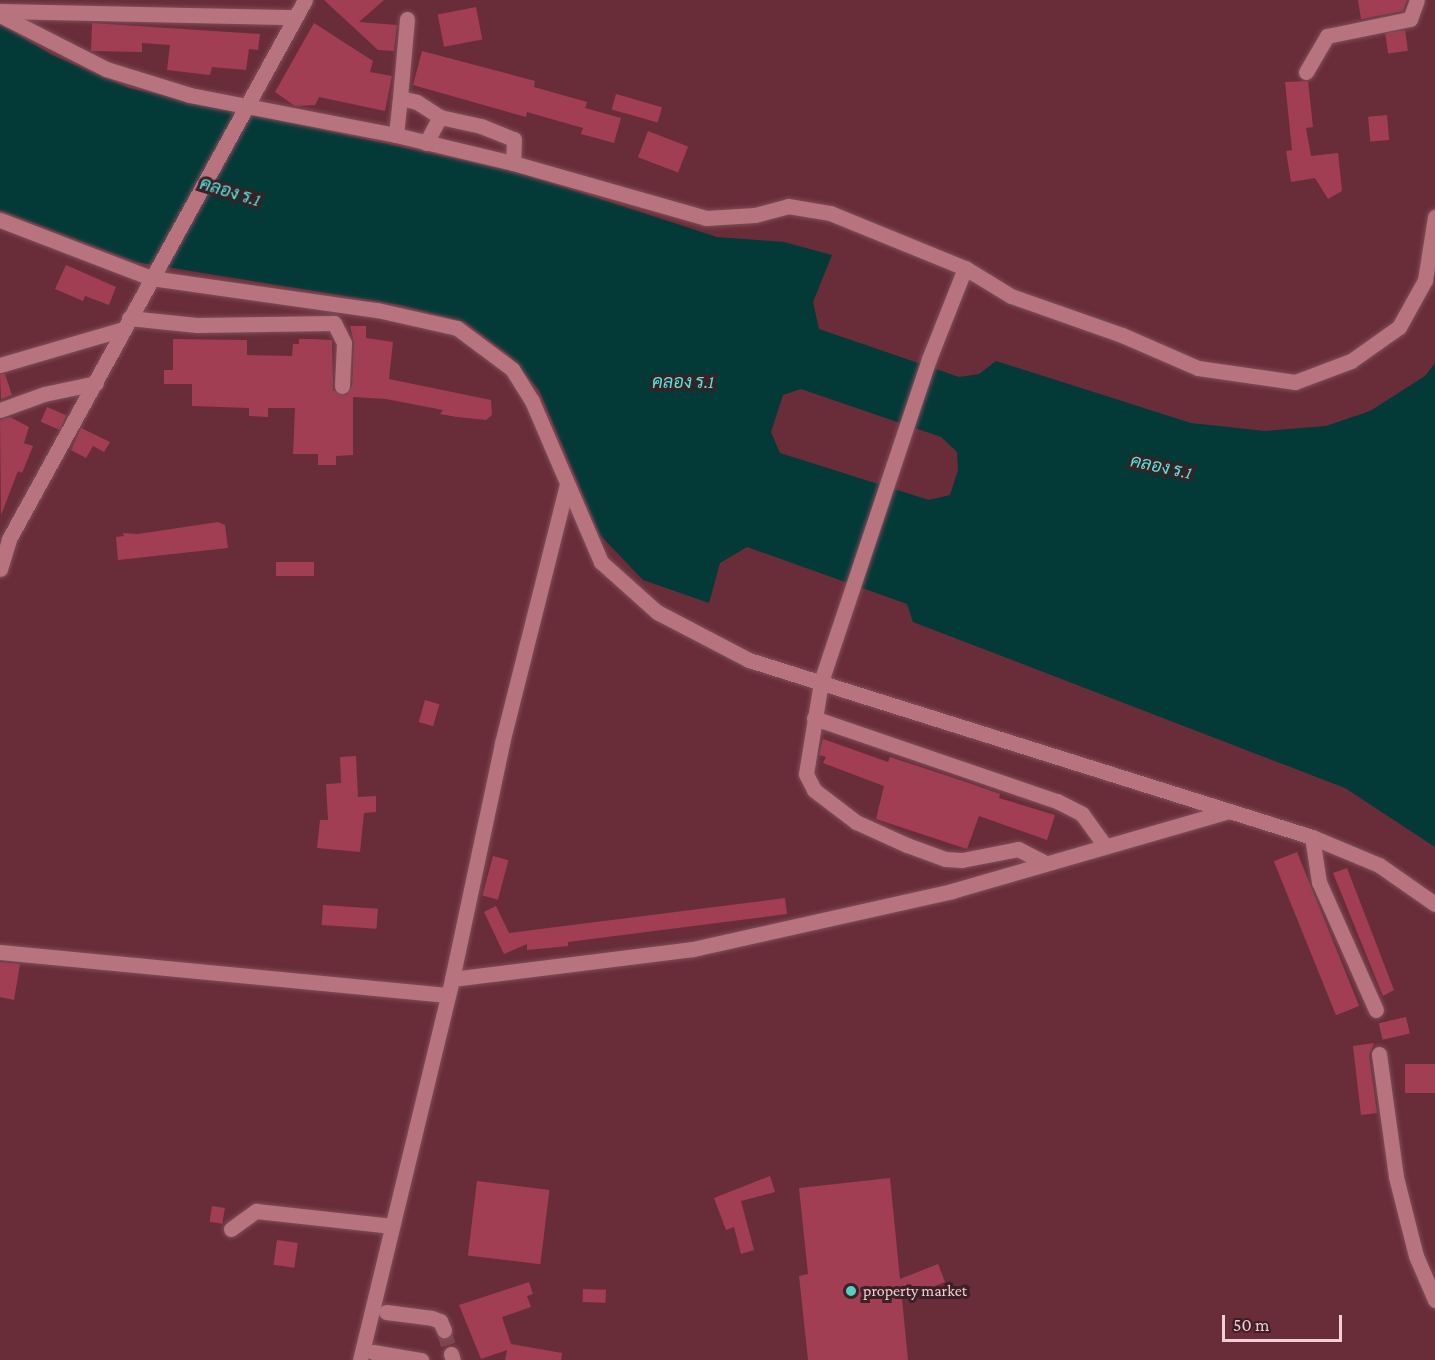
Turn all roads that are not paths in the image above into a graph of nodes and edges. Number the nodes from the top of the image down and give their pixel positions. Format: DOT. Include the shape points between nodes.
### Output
graph roads {
  1 [pos="306,0"];
  2 [pos="1417,0"];
  3 [pos="86,5"];
  4 [pos="194,6"];
  5 [pos="0,13"];
  6 [pos="295,17"];
  7 [pos="407,19"];
  8 [pos="1306,72"];
  9 [pos="400,98"];
  10 [pos="245,109"];
  11 [pos="440,117"];
  12 [pos="396,135"];
  13 [pos="426,143"];
  14 [pos="513,163"];
  15 [pos="1435,217"];
  16 [pos="0,220"];
  17 [pos="965,268"];
  18 [pos="153,274"];
  19 [pos="126,323"];
  20 [pos="0,364"];
  21 [pos="96,383"];
  22 [pos="342,386"];
  23 [pos="0,410"];
  24 [pos="567,485"];
  25 [pos="0,570"];
  26 [pos="821,682"];
  27 [pos="814,718"];
  28 [pos="1229,811"];
  29 [pos="1312,837"];
  30 [pos="1105,846"];
  31 [pos="1043,862"];
  32 [pos="1435,904"];
  33 [pos="0,952"];
  34 [pos="452,979"];
  35 [pos="447,995"];
  36 [pos="1376,1010"];
  37 [pos="1379,1054"];
  38 [pos="392,1226"];
  39 [pos="231,1229"];
  40 [pos="1435,1300"];
  41 [pos="386,1312"];
  42 [pos="444,1330"];
  43 [pos="367,1356"];
  44 [pos="421,1360"];
  1 -- 6 [label="street"];
  2 -- 8 [label="street" via="1410,20 1327,36"];
  3 -- 4 [label="street"];
  3 -- 5 [label="street"];
  4 -- 6 [label="street"];
  5 -- 10 [label="street" via="106,69"];
  6 -- 10 [label="street"];
  7 -- 9 [label="street"];
  9 -- 11 [label="street" via="417,102"];
  9 -- 12 [label="street"];
  10 -- 12 [label="street"];
  10 -- 18 [label="street"];
  11 -- 13 [label="street"];
  11 -- 14 [label="street" via="481,126 514,139"];
  12 -- 13 [label="street"];
  13 -- 14 [label="street"];
  14 -- 17 [label="street" via="706,218 755,215 788,206 830,213"];
  15 -- 17 [label="street" via="1425,280 1399,327 1351,361 1295,382 1198,369 1122,335 1011,296"];
  16 -- 18 [label="street"];
  17 -- 26 [label="street" via="929,359"];
  18 -- 19 [label="street"];
  18 -- 24 [label="street" via="376,310 457,328 512,369 532,401"];
  19 -- 20 [label="street"];
  19 -- 21 [label="street"];
  19 -- 22 [label="street" via="334,322 344,343"];
  21 -- 23 [label="street" via="44,394"];
  21 -- 25 [label="street" via="9,539"];
  24 -- 26 [label="street" via="601,561 657,612 749,660"];
  24 -- 34 [label="street" via="502,743"];
  26 -- 27 [label="street"];
  26 -- 28 [label="street"];
  27 -- 30 [label="street" via="1057,801 1082,814"];
  27 -- 31 [label="street" via="806,774 814,790 856,822 945,859 962,860 1018,849"];
  28 -- 29 [label="street"];
  28 -- 30 [label="street"];
  29 -- 32 [label="street" via="1379,865"];
  29 -- 36 [label="street" via="1319,882"];
  30 -- 31 [label="street"];
  31 -- 34 [label="street" via="952,891 693,949"];
  33 -- 35 [label="street"];
  34 -- 35 [label="street"];
  35 -- 38 [label="street"];
  37 -- 40 [label="street" via="1396,1177 1416,1256"];
  38 -- 39 [label="street" via="256,1211"];
  38 -- 43 [label="street"];
  41 -- 42 [label="street" via="432,1318 440,1321"];
  43 -- 44 [label="street"];
}
